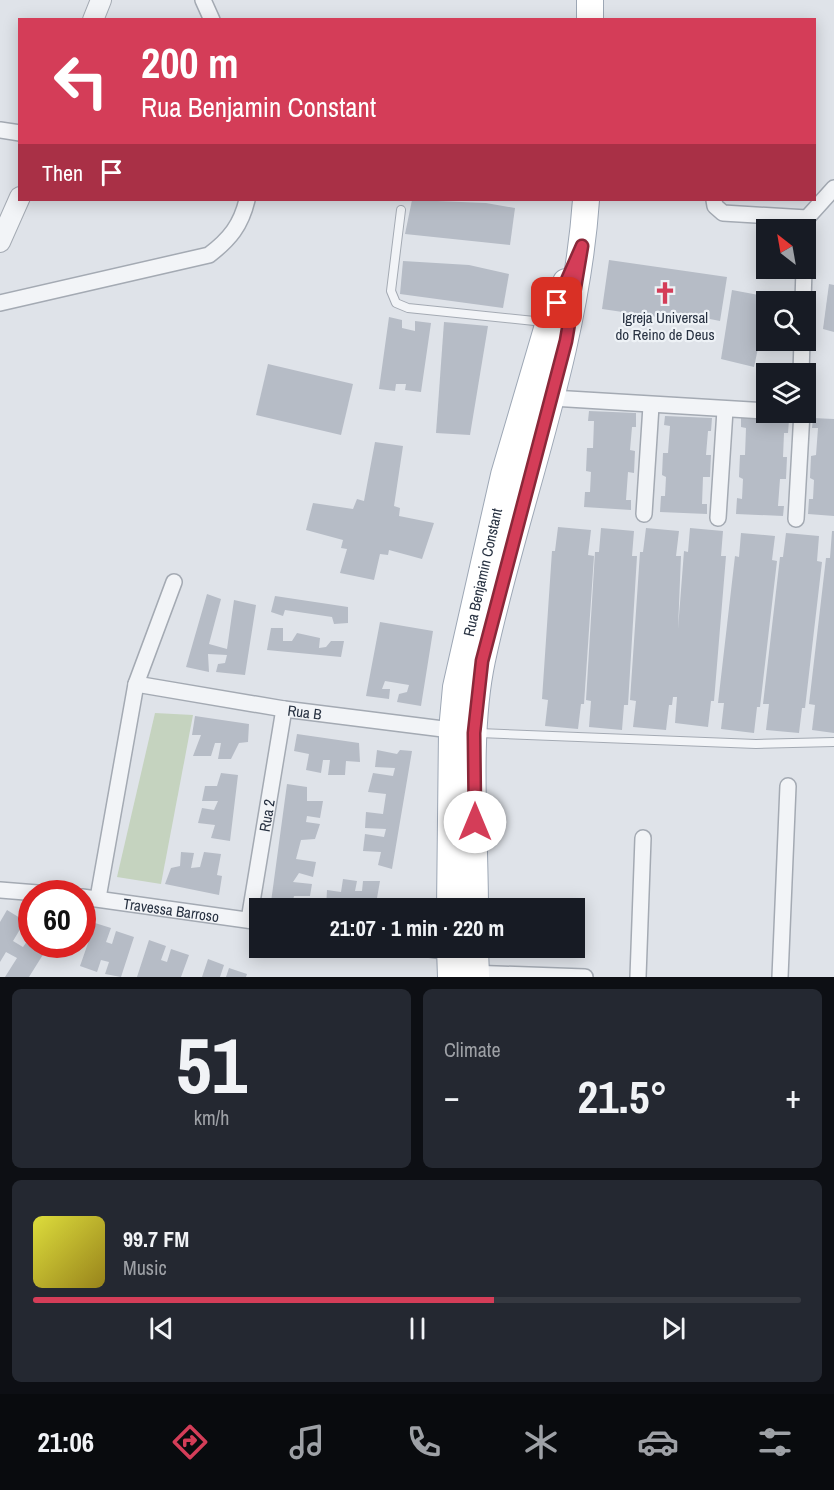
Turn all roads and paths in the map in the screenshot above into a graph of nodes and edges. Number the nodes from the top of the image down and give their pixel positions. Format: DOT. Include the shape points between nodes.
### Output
graph roads {
  1 [pos="101,0"];
  2 [pos="203,0"];
  3 [pos="590,0"];
  4 [pos="94,18"];
  5 [pos="211,18"];
  6 [pos="590,18"];
  7 [pos="0,130"];
  8 [pos="18,133"];
  9 [pos="834,188"];
  10 [pos="18,201"];
  11 [pos="247,201"];
  12 [pos="586,201"];
  13 [pos="714,201"];
  14 [pos="401,210"];
  15 [pos="807,218"];
  16 [pos="0,242"];
  17 [pos="0,303"];
  18 [pos="559,323"];
  19 [pos="552,398"];
  20 [pos="651,406"];
  21 [pos="724,410"];
  22 [pos="756,411"];
  23 [pos="801,423"];
  24 [pos="644,514"];
  25 [pos="718,518"];
  26 [pos="796,519"];
  27 [pos="174,582"];
  28 [pos="136,684"];
  29 [pos="284,709"];
  30 [pos="463,732"];
  31 [pos="834,742"];
  32 [pos="789,786"];
  33 [pos="643,838"];
  34 [pos="94,880"];
  35 [pos="0,890"];
  36 [pos="18,891"];
  37 [pos="96,898"];
  38 [pos="257,898"];
  39 [pos="451,898"];
  40 [pos="474,898"];
  41 [pos="249,920"];
  42 [pos="447,958"];
  43 [pos="461,964"];
  44 [pos="585,977"];
  45 [pos="638,977"];
  46 [pos="780,977"];
  1 -- 4 [label="street"];
  2 -- 5 [label="street"];
  3 -- 6 [label="main road"];
  7 -- 8 [label="street"];
  9 -- 15 [label="street"];
  10 -- 16 [label="street"];
  11 -- 17 [label="street" via="242,219 228,240 209,255"];
  12 -- 18 [label="main road, Rua Benjamin Constant" via="582,246"];
  13 -- 15 [label="street" via="723,213"];
  14 -- 18 [label="lane" via="391,291 396,303 408,308"];
  18 -- 19 [label="main road, Rua Benjamin Constant"];
  18 -- 30 [label="main road, Rua Benjamin Constant" via="504,475 484,557 456,687"];
  19 -- 20 [label="street"];
  19 -- 30 [label="main road, Rua Benjamin Constant"];
  20 -- 21 [label="street"];
  20 -- 24 [label="street"];
  21 -- 22 [label="street"];
  21 -- 25 [label="street"];
  23 -- 26 [label="street"];
  27 -- 28 [label="street"];
  28 -- 29 [label="street, Rua B"];
  28 -- 34 [label="street"];
  29 -- 30 [label="street, Rua B"];
  29 -- 38 [label="street, Rua 2"];
  30 -- 31 [label="lane" via="756,744"];
  30 -- 39 [label="main road, Rua Benjamin Constant"];
  30 -- 40 [label="main road, Rua Benjamin Constant"];
  32 -- 46 [label="street"];
  33 -- 45 [label="street"];
  35 -- 36 [label="street"];
  37 -- 41 [label="street, Travessa Barroso"];
  42 -- 43 [label="street"];
  43 -- 44 [label="street"];
}
